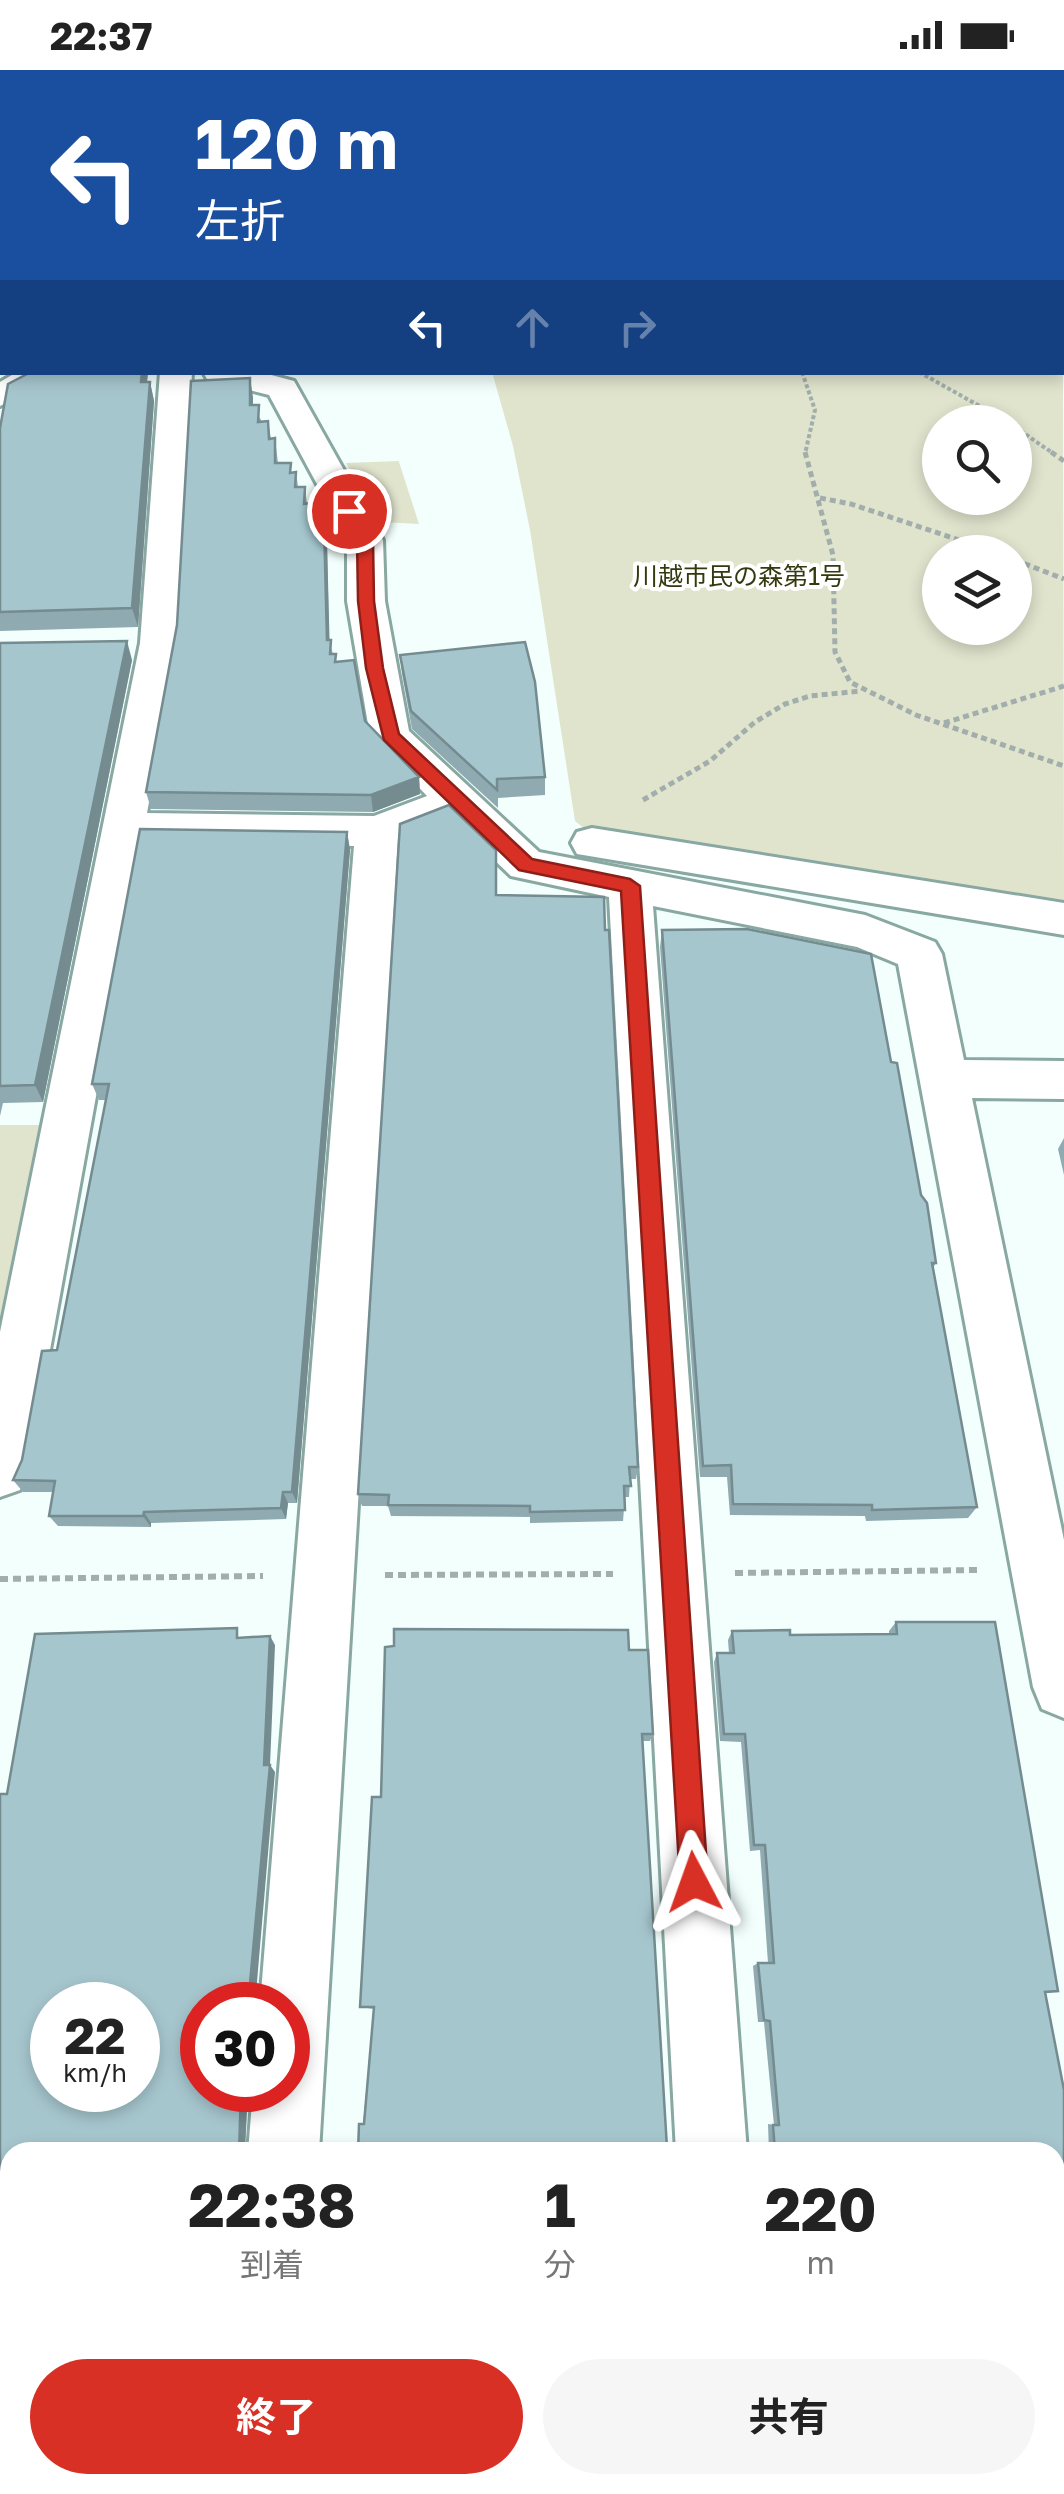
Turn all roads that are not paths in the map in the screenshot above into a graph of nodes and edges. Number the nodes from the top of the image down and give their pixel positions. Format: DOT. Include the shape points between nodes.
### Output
graph roads {
  1 [pos="37,375"];
  2 [pos="176,375"];
  3 [pos="231,375"];
  4 [pos="0,396"];
  5 [pos="458,800"];
  6 [pos="124,828"];
  7 [pos="377,831"];
  8 [pos="502,842"];
  9 [pos="630,886"];
  10 [pos="1064,920"];
  11 [pos="943,1079"];
  12 [pos="1064,1080"];
  13 [pos="0,1470"];
  14 [pos="1064,1687"];
  15 [pos="285,2142"];
  16 [pos="711,2142"];
  1 -- 4 [label="street"];
  2 -- 6 [label="street" via="139,644"];
  3 -- 5 [label="street" via="282,388 365,540 372,651 390,736"];
  5 -- 7 [label="street"];
  5 -- 8 [label="street"];
  6 -- 7 [label="street"];
  6 -- 13 [label="street"];
  7 -- 15 [label="street"];
  8 -- 9 [label="street" via="526,865"];
  8 -- 10 [label="street" via="536,836 578,841"];
  9 -- 11 [label="street" via="865,932 919,954"];
  9 -- 16 [label="street"];
  11 -- 12 [label="street"];
  11 -- 14 [label="street"];
}
